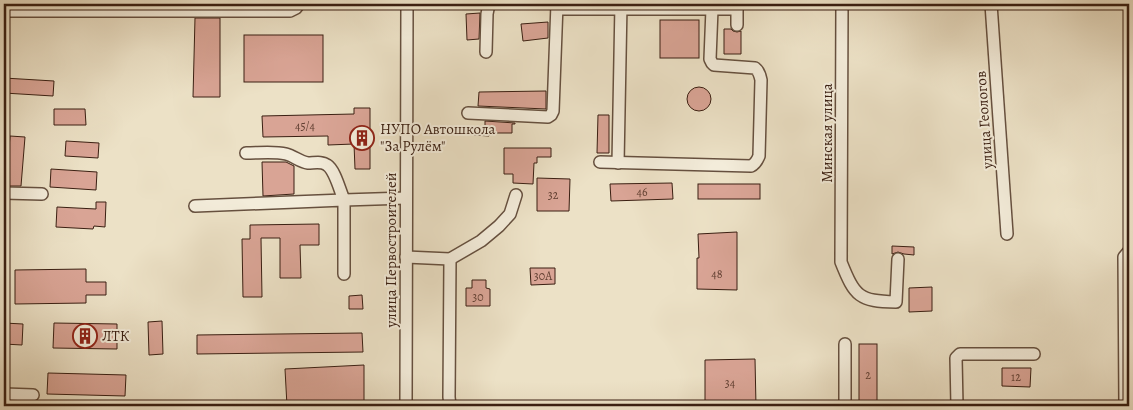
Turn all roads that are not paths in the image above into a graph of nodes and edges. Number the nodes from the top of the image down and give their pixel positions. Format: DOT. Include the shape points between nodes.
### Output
graph roads {
  1 [pos="299,4"];
  2 [pos="407,4"];
  3 [pos="489,4"];
  4 [pos="842,4"];
  5 [pos="991,4"];
  6 [pos="562,6"];
  7 [pos="621,6"];
  8 [pos="737,6"];
  9 [pos="719,7"];
  10 [pos="4,11"];
  11 [pos="737,26"];
  12 [pos="486,52"];
  13 [pos="468,113"];
  14 [pos="246,153"];
  15 [pos="600,162"];
  16 [pos="618,163"];
  17 [pos="4,193"];
  18 [pos="42,194"];
  19 [pos="516,195"];
  20 [pos="406,198"];
  21 [pos="344,200"];
  22 [pos="195,206"];
  23 [pos="1007,234"];
  24 [pos="1129,251"];
  25 [pos="406,257"];
  26 [pos="450,259"];
  27 [pos="898,259"];
  28 [pos="344,274"];
  29 [pos="845,344"];
  30 [pos="1034,354"];
  31 [pos="4,394"];
  32 [pos="33,396"];
  33 [pos="406,406"];
  34 [pos="450,406"];
  35 [pos="846,406"];
  36 [pos="957,406"];
  37 [pos="1125,406"];
  1 -- 10 [label="street" via="290,11"];
  2 -- 20 [label="street, улица Первостроителей"];
  3 -- 12 [label="street"];
  4 -- 27 [label="street, Минская улица" via="841,262 858,294 876,301 896,302"];
  5 -- 23 [label="street, улица Геологов"];
  6 -- 7 [label="street"];
  6 -- 13 [label="street" via="551,115"];
  7 -- 9 [label="street"];
  7 -- 16 [label="street"];
  8 -- 9 [label="street"];
  8 -- 11 [label="street"];
  9 -- 16 [label="street" via="712,63 755,68 760,75 758,160 750,166"];
  14 -- 21 [label="street" via="277,152 307,163 323,162 332,170"];
  15 -- 16 [label="street"];
  17 -- 18 [label="street"];
  19 -- 26 [label="street" via="510,214 499,226"];
  20 -- 21 [label="street"];
  20 -- 25 [label="street, улица Первостроителей"];
  21 -- 22 [label="street"];
  21 -- 28 [label="street"];
  24 -- 37 [label="street" via="1124,257"];
  25 -- 26 [label="street"];
  25 -- 33 [label="street, улица Первостроителей"];
  26 -- 34 [label="street"];
  29 -- 35 [label="street"];
  30 -- 36 [label="street" via="960,354 956,358"];
  31 -- 32 [label="street"];
}
